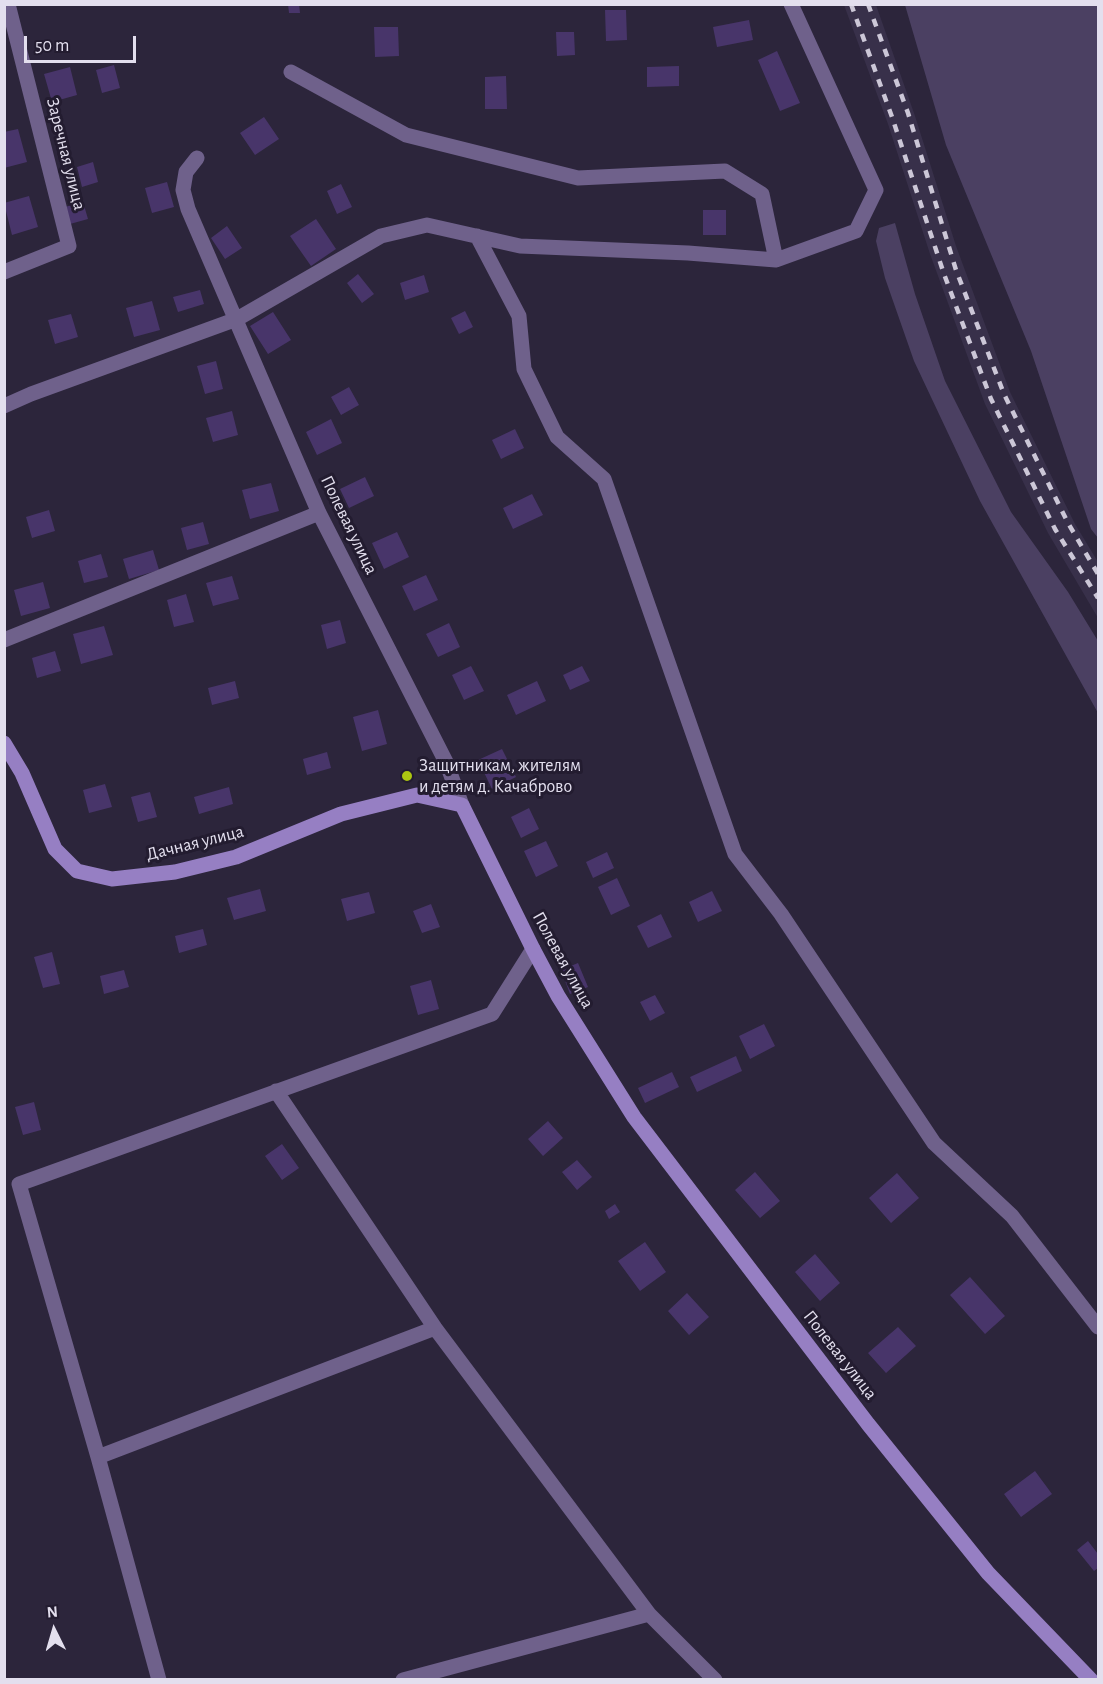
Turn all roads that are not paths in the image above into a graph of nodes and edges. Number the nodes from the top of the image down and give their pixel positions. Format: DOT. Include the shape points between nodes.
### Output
graph roads {
  1 [pos="8,4"];
  2 [pos="791,4"];
  3 [pos="291,72"];
  4 [pos="197,158"];
  5 [pos="477,236"];
  6 [pos="776,260"];
  7 [pos="4,272"];
  8 [pos="237,319"];
  9 [pos="4,406"];
  10 [pos="320,513"];
  11 [pos="4,640"];
  12 [pos="4,743"];
  13 [pos="462,805"];
  14 [pos="533,949"];
  15 [pos="276,1091"];
  16 [pos="435,1328"];
  17 [pos="1098,1328"];
  18 [pos="98,1456"];
  19 [pos="649,1614"];
  20 [pos="159,1680"];
  21 [pos="403,1680"];
  22 [pos="715,1680"];
  23 [pos="1091,1680"];
  1 -- 7 [label="street, Заречная улица" via="69,246"];
  2 -- 6 [label="street" via="876,190 856,231"];
  3 -- 6 [label="street" via="406,135 578,178 725,171 762,194"];
  4 -- 8 [label="street, Полевая улица" via="186,172 183,190"];
  5 -- 6 [label="street" via="520,246"];
  5 -- 8 [label="street" via="427,225 381,236"];
  5 -- 17 [label="street" via="519,316 524,369 557,437 604,479 735,854 780,914 934,1143 1012,1216"];
  8 -- 9 [label="street"];
  8 -- 10 [label="street, Полевая улица"];
  10 -- 11 [label="street"];
  10 -- 13 [label="street, Полевая улица" via="446,762"];
  12 -- 13 [label="street, Дачная улица" via="55,849 77,871 112,879 175,872 236,856 341,814 417,795"];
  13 -- 14 [label="street, Полевая улица"];
  14 -- 15 [label="street" via="492,1014"];
  14 -- 23 [label="street, Полевая улица" via="634,1116 770,1297 988,1572"];
  15 -- 16 [label="street"];
  15 -- 18 [label="street" via="19,1184"];
  16 -- 18 [label="street"];
  16 -- 19 [label="street"];
  18 -- 20 [label="street"];
  19 -- 21 [label="street"];
  19 -- 22 [label="street"];
}
